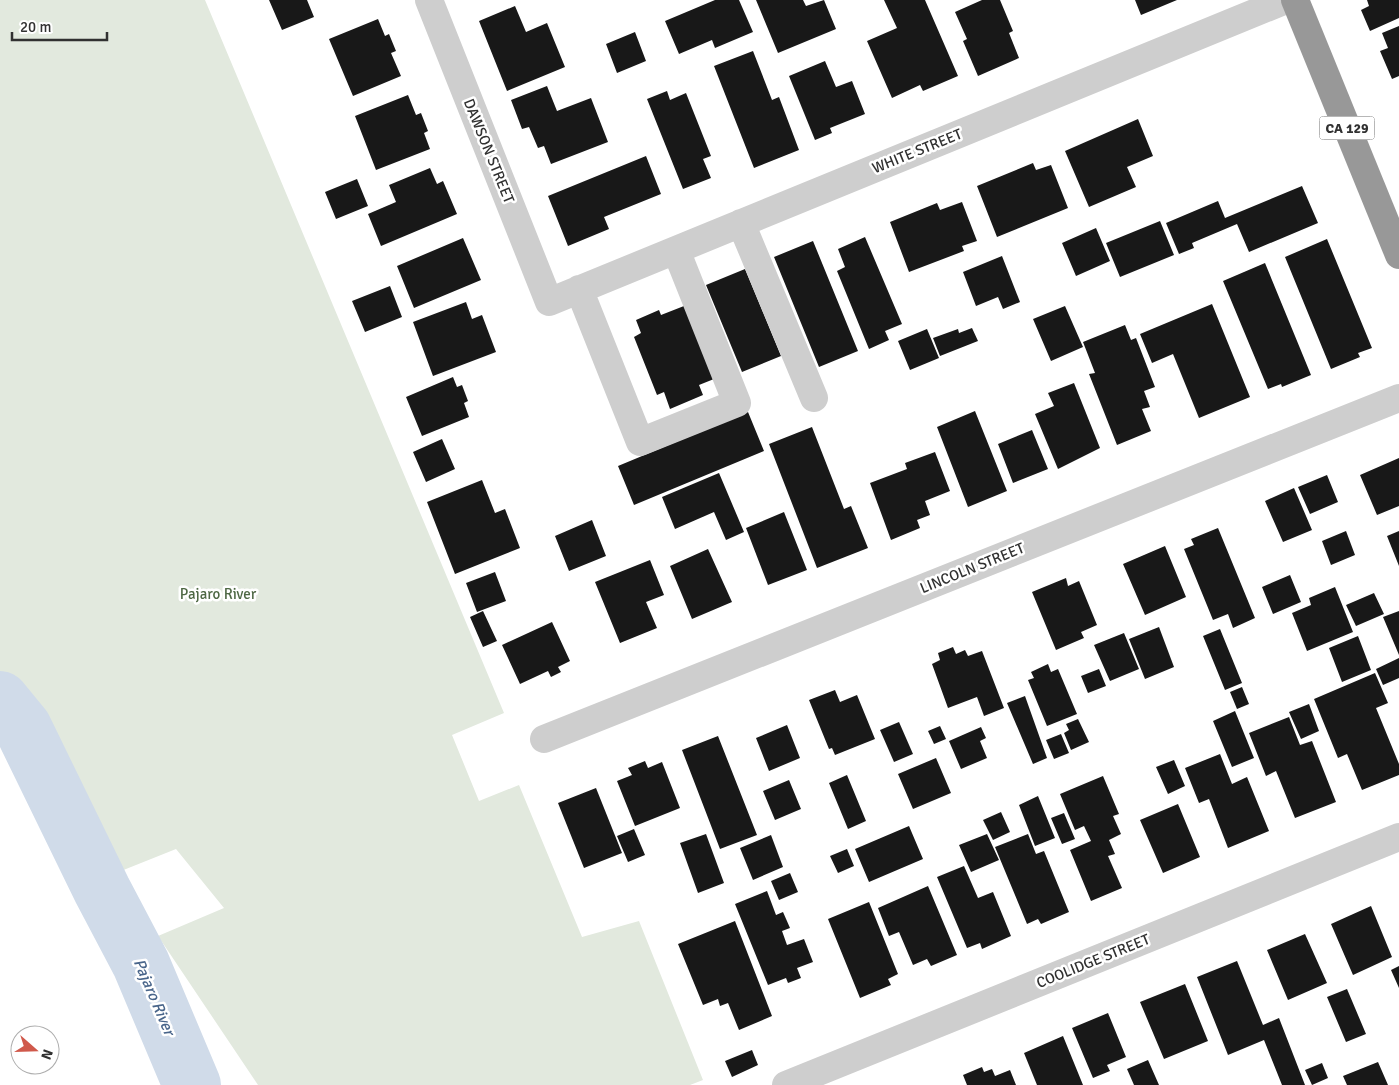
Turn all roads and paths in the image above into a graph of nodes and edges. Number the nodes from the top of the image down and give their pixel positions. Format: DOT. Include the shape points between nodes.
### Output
graph roads {
  1 [pos="429,0"];
  2 [pos="1286,0"];
  3 [pos="1295,0"];
  4 [pos="741,223"];
  5 [pos="676,250"];
  6 [pos="1399,256"];
  7 [pos="579,289"];
  8 [pos="549,302"];
  9 [pos="814,398"];
  10 [pos="1399,398"];
  11 [pos="544,739"];
  12 [pos="1399,837"];
  13 [pos="786,1085"];
  1 -- 8 [label="street, DAWSON STREET"];
  2 -- 4 [label="street, WHITE STREET"];
  3 -- 6 [label="highway, CA 129"];
  4 -- 5 [label="street, WHITE STREET"];
  4 -- 9 [label="street"];
  5 -- 7 [label="street, WHITE STREET"];
  5 -- 7 [label="street" via="737,403 640,442"];
  7 -- 8 [label="street, WHITE STREET"];
  10 -- 11 [label="street, LINCOLN STREET"];
  12 -- 13 [label="street, COOLIDGE STREET"];
}
